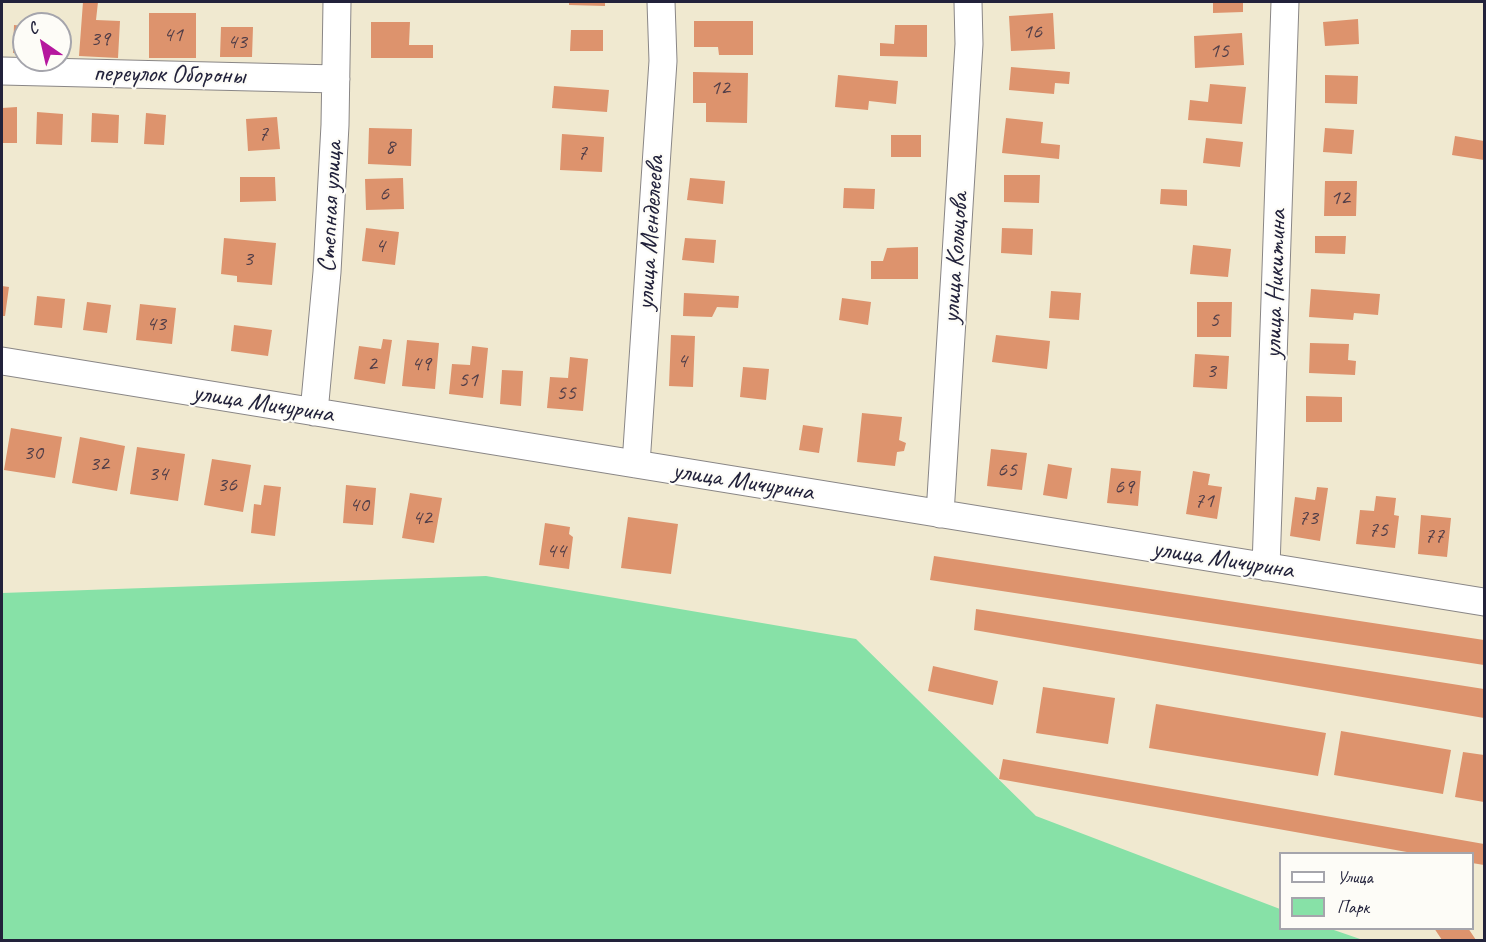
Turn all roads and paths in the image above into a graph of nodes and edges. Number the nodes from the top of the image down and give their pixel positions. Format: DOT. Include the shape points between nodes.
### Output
graph roads {
  1 [pos="337,2"];
  2 [pos="661,2"];
  3 [pos="968,2"];
  4 [pos="1285,2"];
  5 [pos="2,71"];
  6 [pos="336,79"];
  7 [pos="2,361"];
  8 [pos="314,412"];
  9 [pos="636,464"];
  10 [pos="940,514"];
  11 [pos="1266,567"];
  12 [pos="1485,602"];
  1 -- 6 [label="street, Степная улица"];
  2 -- 9 [label="street, улица Менделеева" via="663,61"];
  3 -- 10 [label="street, улица Кольцова" via="969,44"];
  4 -- 11 [label="street, улица Никитина"];
  5 -- 6 [label="street, переулок Обороны"];
  6 -- 8 [label="street, Степная улица" via="328,261"];
  7 -- 8 [label="street, улица Мичурина"];
  8 -- 9 [label="street, улица Мичурина"];
  9 -- 10 [label="street, улица Мичурина"];
  10 -- 11 [label="street, улица Мичурина"];
  11 -- 12 [label="street, улица Мичурина"];
}
